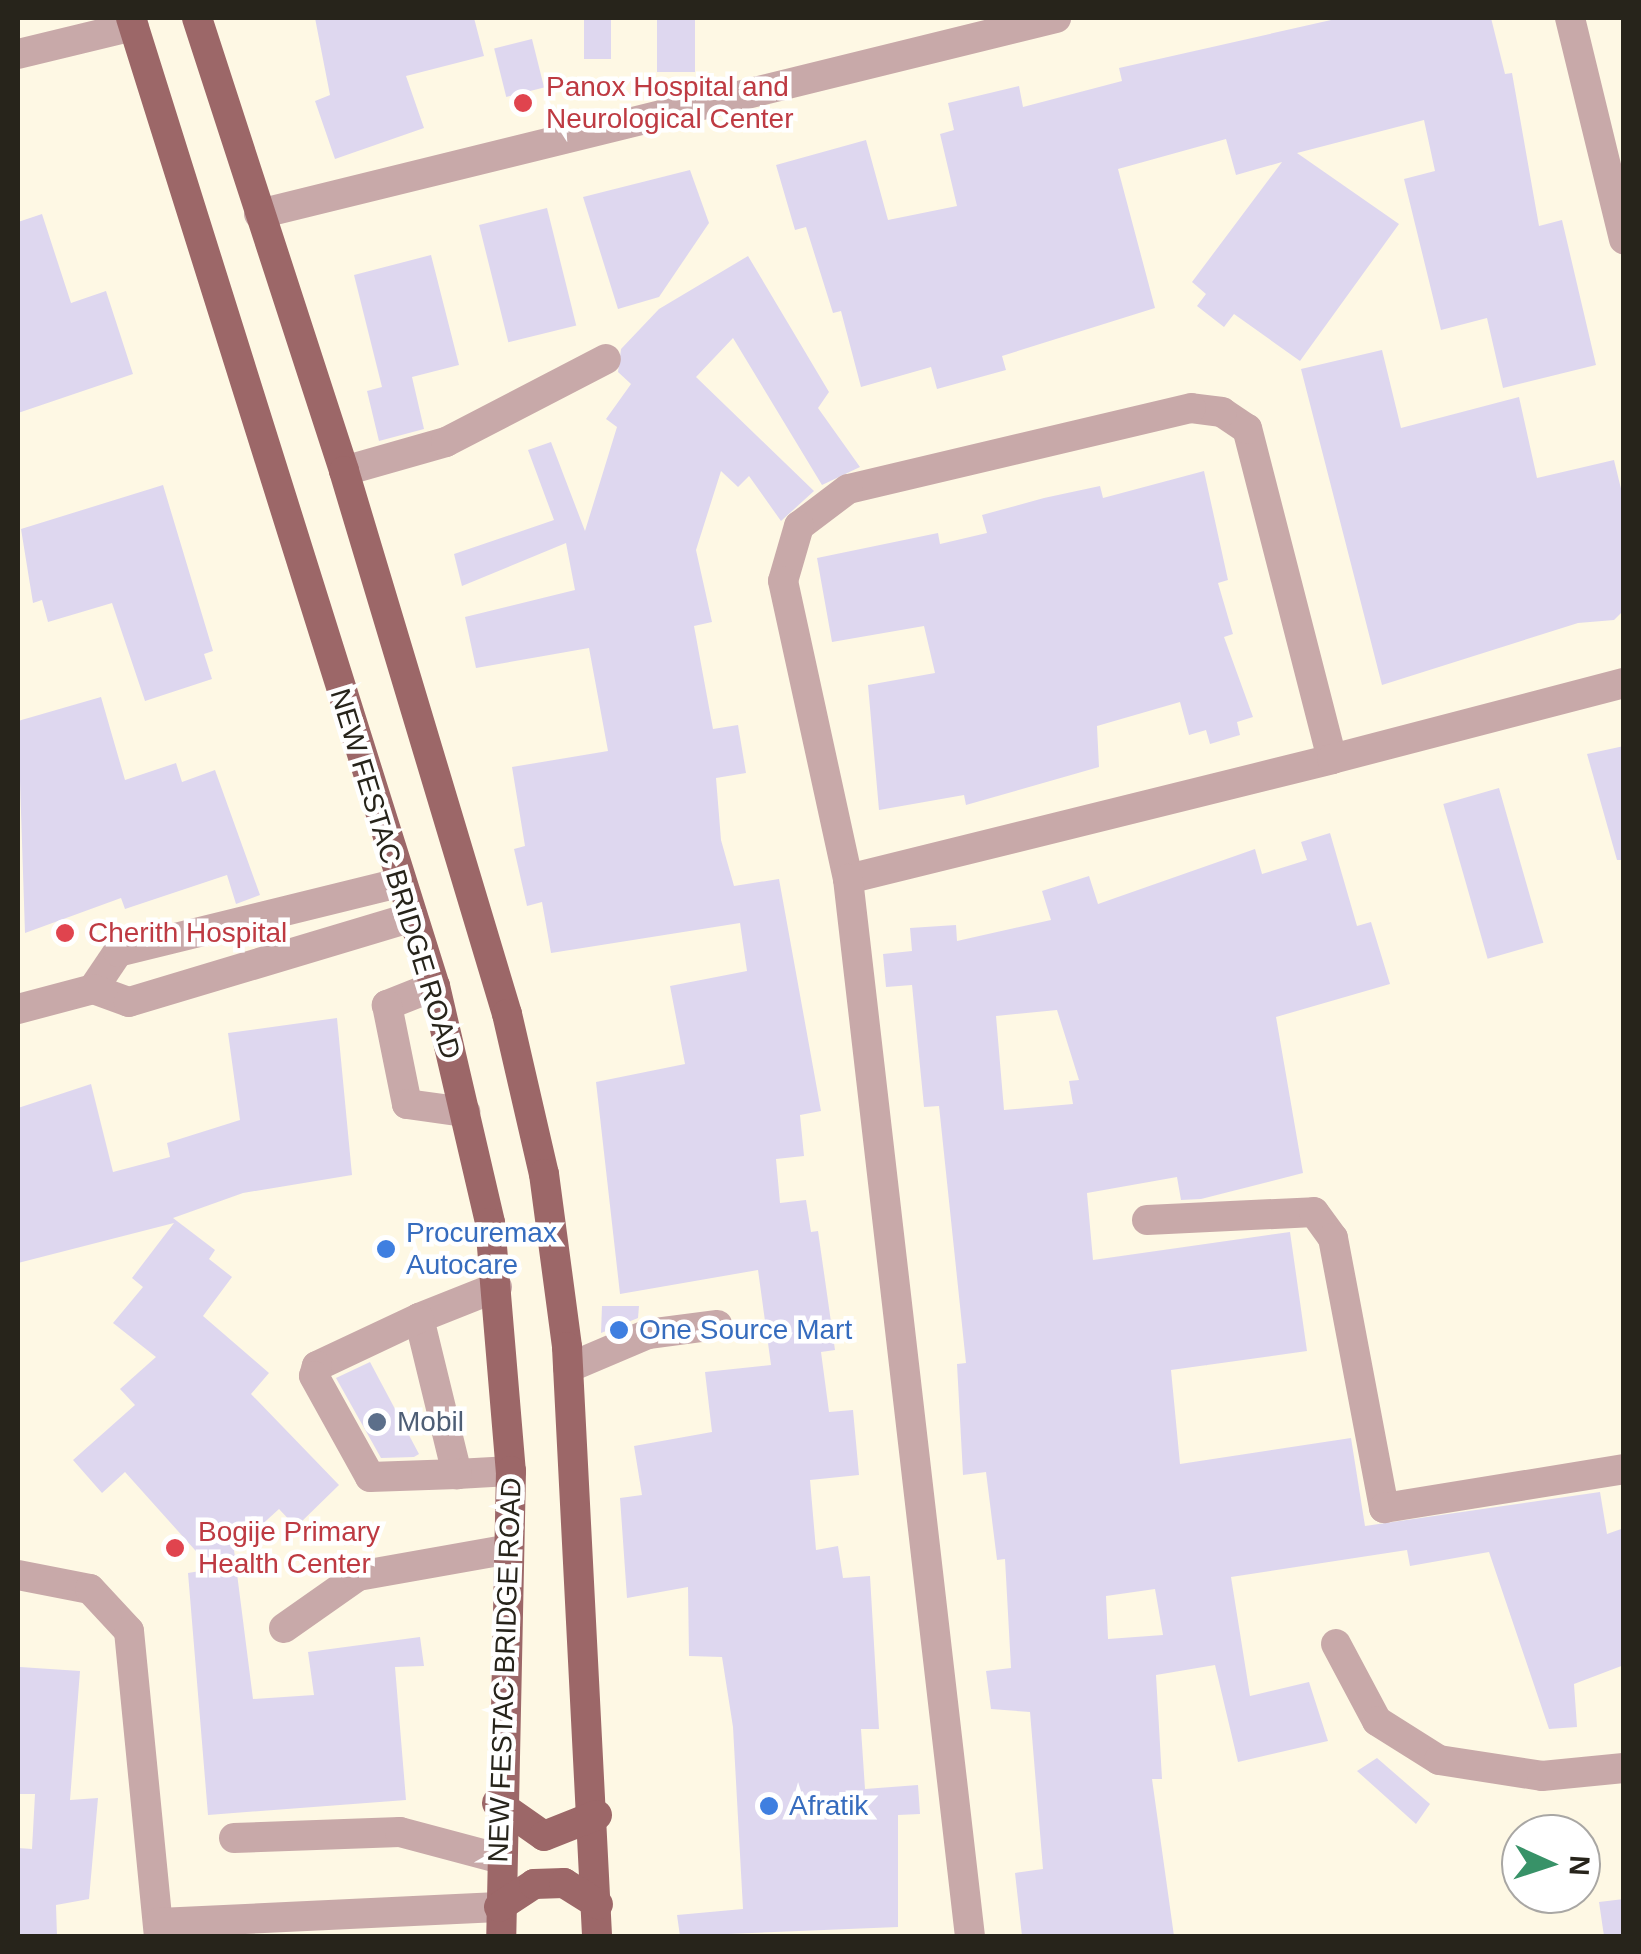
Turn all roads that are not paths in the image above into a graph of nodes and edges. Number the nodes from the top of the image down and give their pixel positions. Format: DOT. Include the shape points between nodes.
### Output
graph roads {
  1 [pos="197,18"];
  2 [pos="1056,18"];
  3 [pos="1570,18"];
  4 [pos="132,22"];
  5 [pos="18,54"];
  6 [pos="259,214"];
  7 [pos="1624,240"];
  8 [pos="606,358"];
  9 [pos="344,470"];
  10 [pos="1624,683"];
  11 [pos="1332,759"];
  12 [pos="848,879"];
  13 [pos="398,884"];
  14 [pos="409,918"];
  15 [pos="435,986"];
  16 [pos="93,988"];
  17 [pos="18,1009"];
  18 [pos="465,1112"];
  19 [pos="1146,1220"];
  20 [pos="497,1287"];
  21 [pos="419,1318"];
  22 [pos="717,1325"];
  23 [pos="568,1368"];
  24 [pos="1624,1468"];
  25 [pos="511,1471"];
  26 [pos="458,1474"];
  27 [pos="508,1548"];
  28 [pos="18,1575"];
  29 [pos="284,1628"];
  30 [pos="1336,1644"];
  31 [pos="1624,1768"];
  32 [pos="497,1803"];
  33 [pos="597,1815"];
  34 [pos="234,1838"];
  35 [pos="498,1858"];
  36 [pos="598,1904"];
  37 [pos="500,1922"];
  38 [pos="159,1930"];
  39 [pos="598,1936"];
  40 [pos="970,1936"];
  1 -- 6 [label="main road"];
  2 -- 6 [label="street"];
  3 -- 7 [label="street"];
  4 -- 5 [label="street"];
  4 -- 13 [label="main road, NEW FESTAC BRIDGE ROAD"];
  6 -- 9 [label="main road"];
  8 -- 9 [label="street" via="446,442"];
  9 -- 23 [label="main road" via="507,1014 544,1174"];
  10 -- 11 [label="street"];
  11 -- 12 [label="street"];
  11 -- 12 [label="street" via="1247,429 1222,412 1192,408 848,490 800,526 783,582"];
  12 -- 40 [label="street"];
  13 -- 14 [label="main road, NEW FESTAC BRIDGE ROAD"];
  13 -- 16 [label="street" via="340,905 118,952"];
  14 -- 15 [label="main road, NEW FESTAC BRIDGE ROAD"];
  14 -- 16 [label="street" via="129,1002"];
  15 -- 18 [label="main road, NEW FESTAC BRIDGE ROAD"];
  15 -- 18 [label="street" via="387,1005 407,1104"];
  16 -- 17 [label="street"];
  18 -- 20 [label="main road, NEW FESTAC BRIDGE ROAD"];
  19 -- 24 [label="street" via="1314,1212 1333,1238 1384,1508"];
  20 -- 21 [label="street"];
  20 -- 25 [label="main road, NEW FESTAC BRIDGE ROAD"];
  21 -- 26 [label="street"];
  21 -- 26 [label="street" via="316,1366 314,1376 370,1477"];
  22 -- 23 [label="street" via="648,1334"];
  23 -- 33 [label="main road"];
  25 -- 26 [label="street"];
  25 -- 27 [label="main road, NEW FESTAC BRIDGE ROAD"];
  27 -- 29 [label="street" via="358,1576"];
  27 -- 32 [label="main road, NEW FESTAC BRIDGE ROAD"];
  28 -- 38 [label="street" via="90,1589 130,1631"];
  30 -- 31 [label="street" via="1377,1721 1440,1760 1542,1776"];
  32 -- 33 [label="main road" via="544,1836"];
  32 -- 35 [label="main road, NEW FESTAC BRIDGE ROAD"];
  33 -- 36 [label="main road"];
  34 -- 35 [label="street" via="400,1832"];
  35 -- 37 [label="main road, NEW FESTAC BRIDGE ROAD"];
  36 -- 37 [label="main road" via="564,1883 534,1884"];
  36 -- 39 [label="main road"];
  37 -- 38 [label="street"];
}
